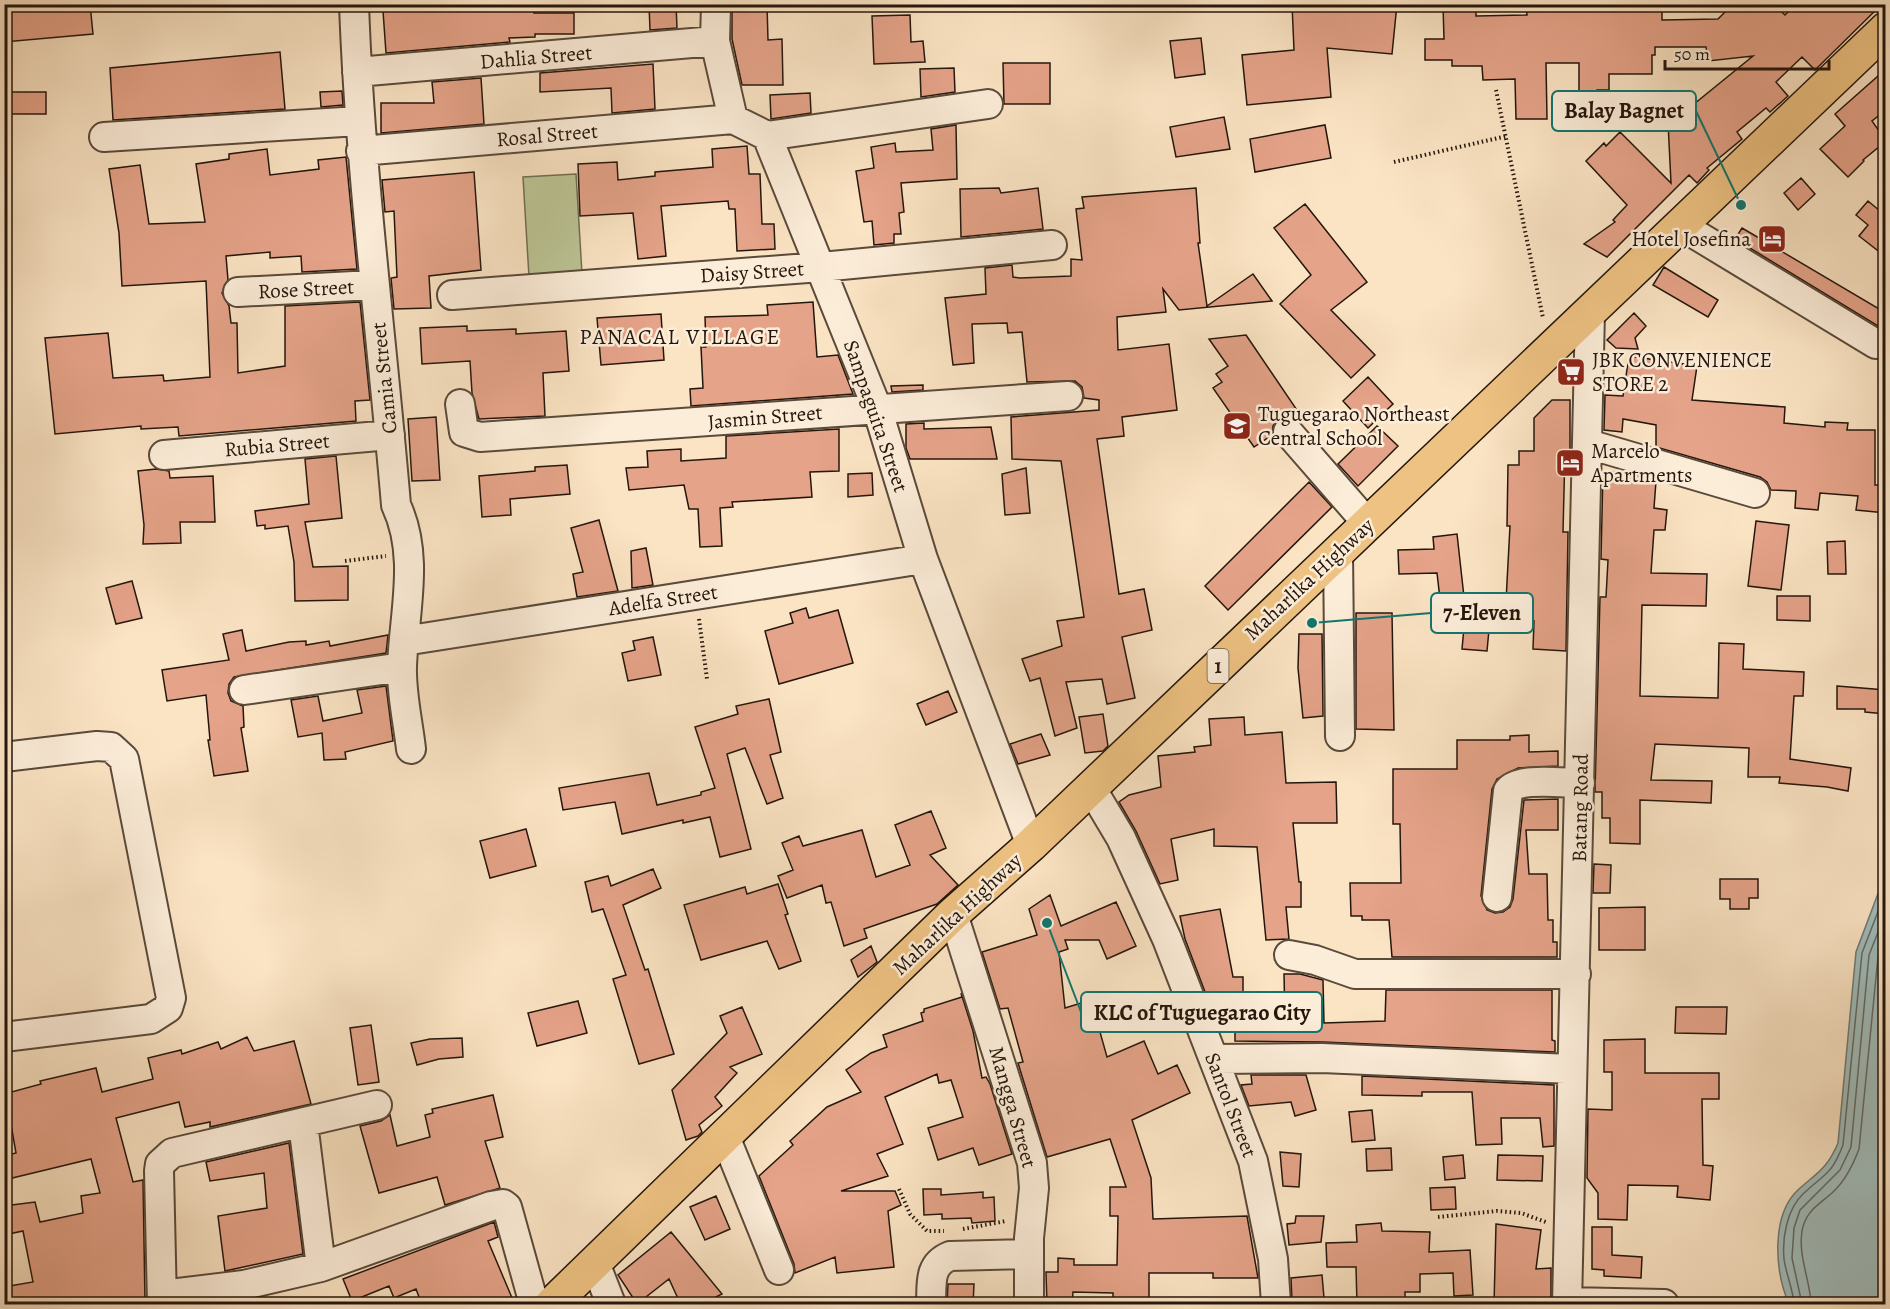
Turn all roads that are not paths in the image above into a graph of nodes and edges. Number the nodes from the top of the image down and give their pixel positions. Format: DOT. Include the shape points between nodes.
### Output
graph roads {
  1 [pos="354,4"];
  2 [pos="716,4"];
  3 [pos="1886,29"];
  4 [pos="715,41"];
  5 [pos="357,72"];
  6 [pos="988,104"];
  7 [pos="733,119"];
  8 [pos="359,121"];
  9 [pos="767,136"];
  10 [pos="104,137"];
  11 [pos="361,151"];
  12 [pos="1680,225"];
  13 [pos="1052,245"];
  14 [pos="820,267"];
  15 [pos="373,285"];
  16 [pos="238,292"];
  17 [pos="452,295"];
  18 [pos="1590,312"];
  19 [pos="1876,344"];
  20 [pos="1068,396"];
  21 [pos="460,404"];
  22 [pos="877,408"];
  23 [pos="1288,432"];
  24 [pos="390,435"];
  25 [pos="1588,444"];
  26 [pos="164,455"];
  27 [pos="1755,493"];
  28 [pos="1368,524"];
  29 [pos="1338,552"];
  30 [pos="922,559"];
  31 [pos="403,654"];
  32 [pos="244,690"];
  33 [pos="1340,736"];
  34 [pos="411,749"];
  35 [pos="4,757"];
  36 [pos="1580,783"];
  37 [pos="1090,786"];
  38 [pos="1031,845"];
  39 [pos="1497,897"];
  40 [pos="953,914"];
  41 [pos="1289,955"];
  42 [pos="1576,974"];
  43 [pos="4,1037"];
  44 [pos="1214,1059"];
  45 [pos="1571,1069"];
  46 [pos="377,1105"];
  47 [pos="303,1124"];
  48 [pos="726,1139"];
  49 [pos="1029,1254"];
  50 [pos="595,1263"];
  51 [pos="321,1267"];
  52 [pos="779,1270"];
  53 [pos="162,1300"];
  54 [pos="1567,1303"];
  55 [pos="1664,1304"];
  56 [pos="534,1305"];
  57 [pos="552,1305"];
  58 [pos="611,1305"];
  59 [pos="931,1305"];
  60 [pos="1029,1305"];
  61 [pos="1276,1305"];
  1 -- 5 [label="street, Camia Street"];
  2 -- 4 [label="street"];
  3 -- 12 [label="main road, Maharlika Highway / 1"];
  4 -- 5 [label="street, Dahlia Street"];
  4 -- 7 [label="street"];
  5 -- 8 [label="street, Camia Street"];
  6 -- 9 [label="street"];
  7 -- 9 [label="street"];
  7 -- 11 [label="street, Rosal Street"];
  8 -- 10 [label="street"];
  8 -- 11 [label="street, Camia Street"];
  9 -- 14 [label="street, Sampaguita Street"];
  11 -- 15 [label="street, Camia Street"];
  12 -- 18 [label="main road, Maharlika Highway / 1"];
  12 -- 19 [label="street"];
  13 -- 14 [label="street, Daisy Street"];
  14 -- 17 [label="street, Daisy Street"];
  14 -- 22 [label="street, Sampaguita Street"];
  15 -- 16 [label="street, Rose Street"];
  15 -- 24 [label="street, Camia Street"];
  18 -- 25 [label="street, Batang Road"];
  18 -- 28 [label="main road, Maharlika Highway / 1"];
  20 -- 22 [label="street, Jasmin Street"];
  21 -- 22 [label="street, Jasmin Street" via="464,432 480,437"];
  22 -- 30 [label="street, Sampaguita Street"];
  23 -- 28 [label="street"];
  24 -- 26 [label="street, Rubia Street"];
  24 -- 31 [label="street, Camia Street" via="410,593"];
  25 -- 27 [label="street"];
  25 -- 36 [label="street, Batang Road"];
  28 -- 29 [label="main road, Maharlika Highway / 1"];
  29 -- 33 [label="street"];
  29 -- 37 [label="main road, Maharlika Highway / 1"];
  30 -- 31 [label="street, Adelfa Street" via="696,595"];
  30 -- 38 [label="street, Sampaguita Street"];
  31 -- 32 [label="street, Adelfa Street"];
  31 -- 34 [label="street, Camia Street"];
  35 -- 43 [label="street" via="97,746 111,747 124,759 171,998 168,1008 151,1018"];
  36 -- 39 [label="street" via="1524,782 1511,786"];
  36 -- 42 [label="street, Batang Road"];
  37 -- 38 [label="main road, Maharlika Highway / 1"];
  37 -- 44 [label="street, Santol Street" via="1133,864"];
  38 -- 40 [label="main road, Maharlika Highway / 1"];
  40 -- 48 [label="main road, Maharlika Highway / 1"];
  40 -- 49 [label="street, Mangga Street" via="1032,1163"];
  41 -- 42 [label="street" via="1355,974"];
  42 -- 45 [label="street, Batang Road"];
  44 -- 45 [label="street" via="1322,1058"];
  44 -- 61 [label="street, Santol Street" via="1253,1161 1273,1259"];
  45 -- 54 [label="street, Batang Road"];
  46 -- 47 [label="street"];
  47 -- 51 [label="street"];
  47 -- 53 [label="street" via="165,1157 159,1171"];
  48 -- 50 [label="main road, Maharlika Highway / 1"];
  48 -- 52 [label="street"];
  49 -- 59 [label="street" via="942,1259 932,1272"];
  49 -- 60 [label="street, Mangga Street"];
  50 -- 57 [label="main road, Maharlika Highway / 1"];
  50 -- 58 [label="street"];
  51 -- 53 [label="street"];
  51 -- 56 [label="street" via="503,1204"];
  54 -- 55 [label="street"];
}
